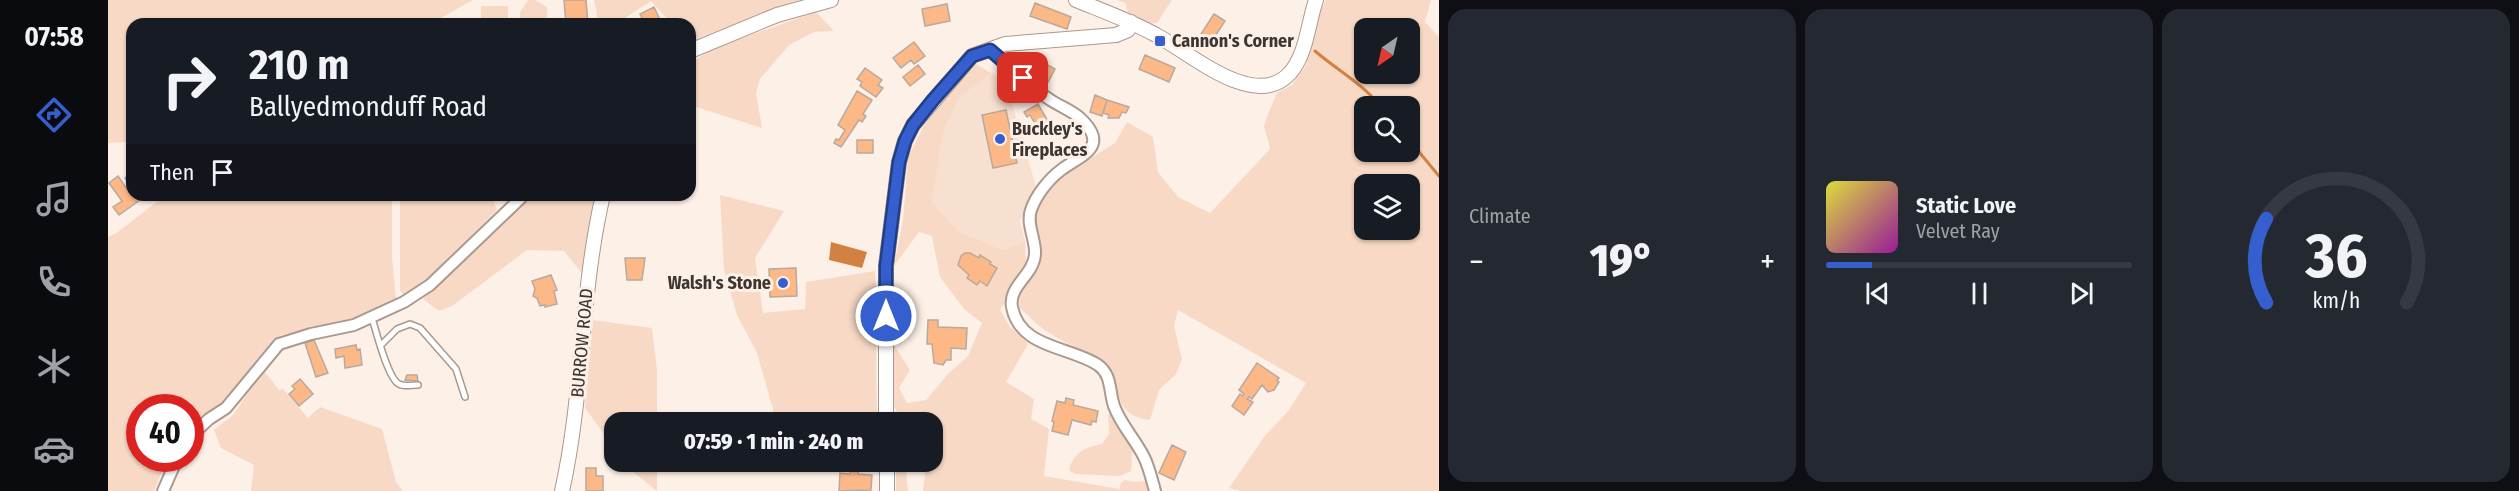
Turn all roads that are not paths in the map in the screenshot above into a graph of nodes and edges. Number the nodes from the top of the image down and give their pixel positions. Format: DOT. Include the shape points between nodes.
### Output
graph roads {
  1 [pos="831,0"];
  2 [pos="1077,0"];
  3 [pos="1316,0"];
  4 [pos="1131,22"];
  5 [pos="696,48"];
  6 [pos="990,50"];
  7 [pos="518,201"];
  8 [pos="601,201"];
  9 [pos="372,318"];
  10 [pos="381,345"];
  11 [pos="418,385"];
  12 [pos="465,397"];
  13 [pos="886,412"];
  14 [pos="204,424"];
  15 [pos="171,472"];
  16 [pos="887,472"];
  17 [pos="163,491"];
  18 [pos="562,491"];
  19 [pos="888,491"];
  20 [pos="1155,491"];
  1 -- 5 [label="street" via="777,15"];
  2 -- 4 [label="street"];
  3 -- 4 [label="street" via="1298,60 1289,74 1272,86 1250,85 1218,74"];
  4 -- 6 [label="street" via="1128,30 1116,35 1029,41"];
  6 -- 13 [label="street" via="972,56 913,125 905,141 886,266"];
  6 -- 20 [label="street" via="1081,119 1093,142 1086,155 1056,174 1035,201 1030,221 1033,263 1016,288 1012,308 1025,330 1041,343 1077,353 1106,372 1114,406 1143,456"];
  7 -- 9 [label="street" via="430,285"];
  8 -- 18 [label="street, BURROW ROAD" via="593,234 572,446"];
  9 -- 10 [label="lane"];
  9 -- 14 [label="street" via="279,344 226,408"];
  10 -- 11 [label="lane" via="388,371 396,382 401,386"];
  10 -- 12 [label="lane" via="397,329 410,324 420,328 456,369"];
  15 -- 17 [label="street"];
  16 -- 19 [label="street"];
}
